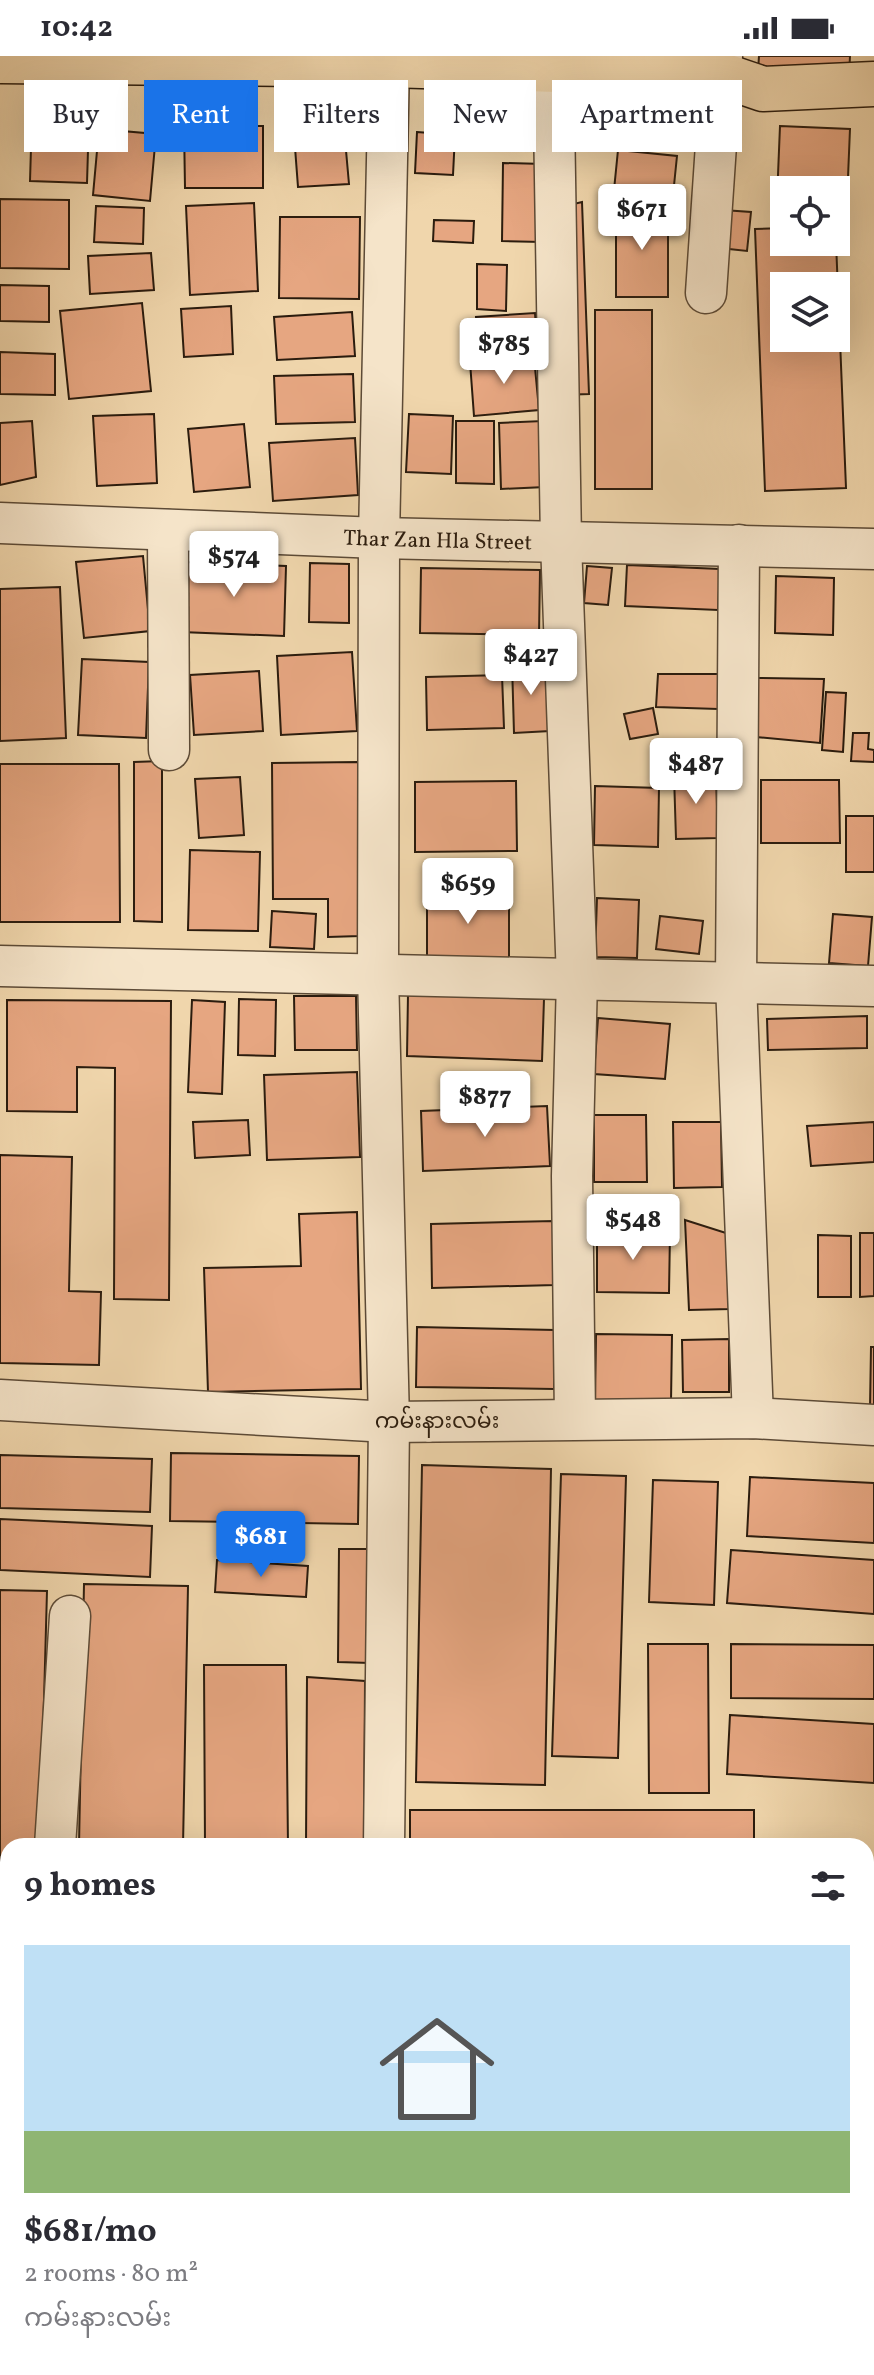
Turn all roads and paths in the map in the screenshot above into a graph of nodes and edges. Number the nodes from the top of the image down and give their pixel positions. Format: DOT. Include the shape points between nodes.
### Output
graph roads {
  1 [pos="143,59"];
  2 [pos="340,60"];
  3 [pos="0,61"];
  4 [pos="553,63"];
  5 [pos="389,65"];
  6 [pos="722,65"];
  7 [pos="874,84"];
  8 [pos="706,293"];
  9 [pos="0,523"];
  10 [pos="168,530"];
  11 [pos="379,538"];
  12 [pos="561,542"];
  13 [pos="739,545"];
  14 [pos="874,549"];
  15 [pos="169,750"];
  16 [pos="0,966"];
  17 [pos="378,973"];
  18 [pos="577,979"];
  19 [pos="736,983"];
  20 [pos="874,986"];
  21 [pos="0,1400"];
  22 [pos="753,1418"];
  23 [pos="575,1419"];
  24 [pos="389,1422"];
  25 [pos="874,1425"];
  26 [pos="70,1616"];
  27 [pos="56,1838"];
  28 [pos="384,1838"];
  1 -- 2 [label="main road"];
  1 -- 3 [label="main road"];
  2 -- 5 [label="main road"];
  4 -- 5 [label="main road"];
  4 -- 6 [label="main road"];
  4 -- 12 [label="street"];
  5 -- 11 [label="street"];
  6 -- 7 [label="main road" via="763,89"];
  6 -- 8 [label="street"];
  9 -- 10 [label="street, Thar Zan Hla Street"];
  10 -- 11 [label="street, Thar Zan Hla Street"];
  10 -- 15 [label="street"];
  11 -- 12 [label="street, Thar Zan Hla Street"];
  11 -- 17 [label="street"];
  12 -- 13 [label="street, Thar Zan Hla Street"];
  12 -- 18 [label="street"];
  13 -- 14 [label="street, Thar Zan Hla Street"];
  13 -- 19 [label="street"];
  16 -- 17 [label="street"];
  17 -- 18 [label="street"];
  17 -- 24 [label="street"];
  18 -- 19 [label="street"];
  18 -- 23 [label="street" via="572,1176"];
  19 -- 20 [label="street"];
  19 -- 22 [label="street"];
  21 -- 24 [label="street, ကမ်းနားလမ်း"];
  22 -- 23 [label="street, ကမ်းနားလမ်း"];
  22 -- 25 [label="street, ကမ်းနားလမ်း"];
  23 -- 24 [label="street, ကမ်းနားလမ်း"];
  24 -- 28 [label="street"];
  26 -- 27 [label="street"];
}
